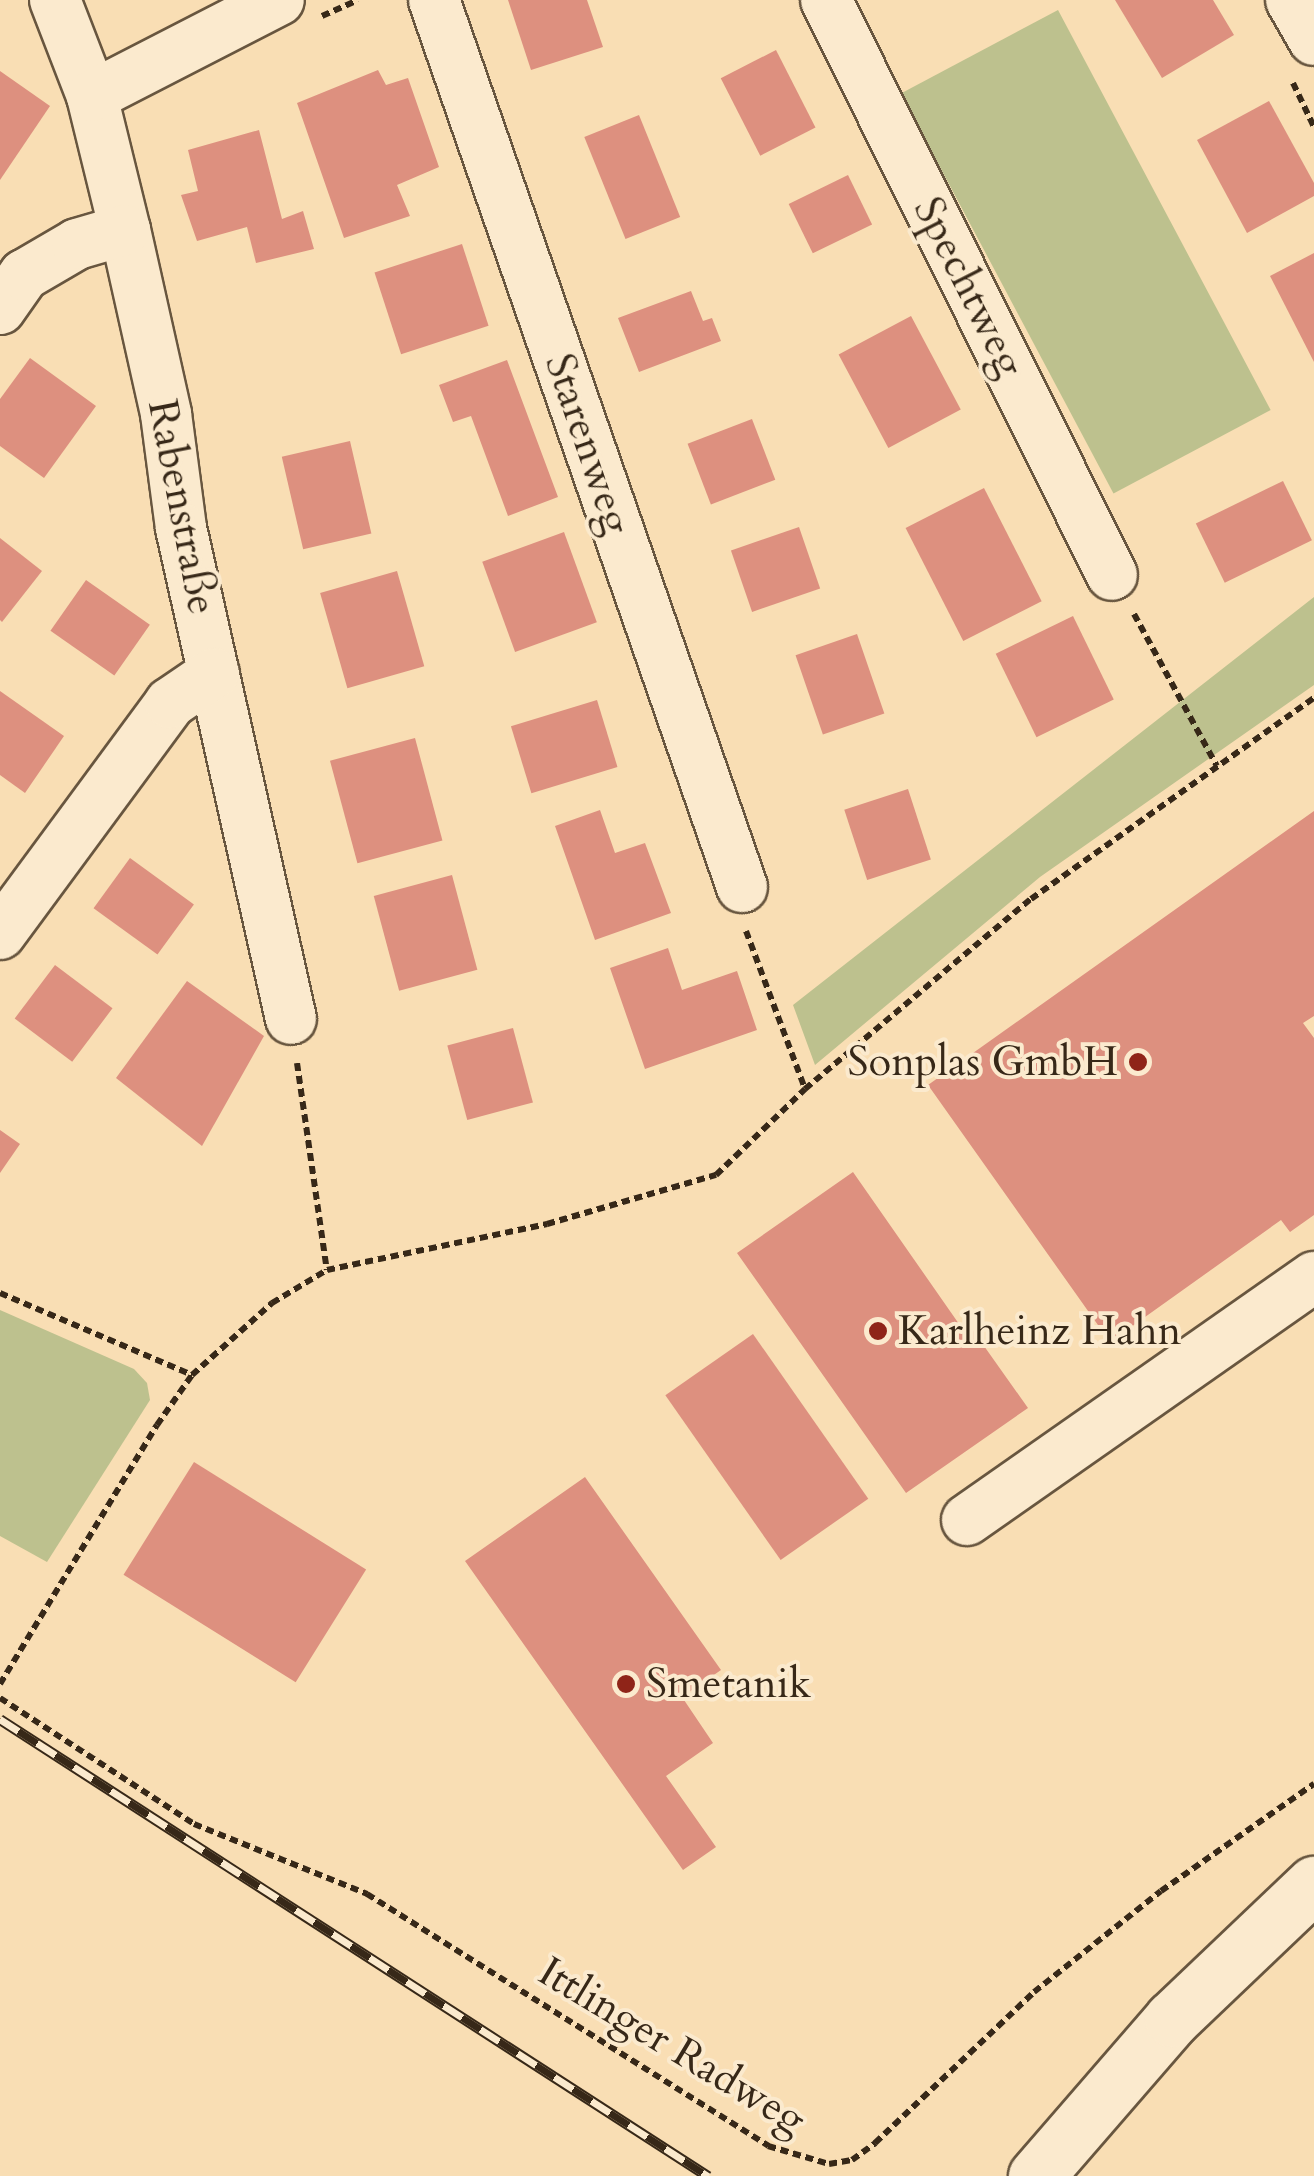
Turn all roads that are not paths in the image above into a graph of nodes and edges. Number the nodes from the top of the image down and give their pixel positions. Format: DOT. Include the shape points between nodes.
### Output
graph roads {
  1 [pos="55,0"];
  2 [pos="279,0"];
  3 [pos="434,0"];
  4 [pos="826,0"];
  5 [pos="1291,0"];
  6 [pos="1314,40"];
  7 [pos="92,96"];
  8 [pos="125,230"];
  9 [pos="0,310"];
  10 [pos="1112,574"];
  11 [pos="214,673"];
  12 [pos="742,887"];
  13 [pos="0,934"];
  14 [pos="291,1020"];
  15 [pos="1314,1277"];
  16 [pos="968,1520"];
  17 [pos="1314,1884"];
  18 [pos="1036,2176"];
  1 -- 7 [label="street, Rabenstraße"];
  2 -- 7 [label="street"];
  3 -- 12 [label="street, Starenweg"];
  4 -- 10 [label="street, Spechtweg"];
  5 -- 6 [label="street"];
  7 -- 8 [label="street, Rabenstraße"];
  8 -- 9 [label="street" via="77,244 24,274"];
  8 -- 11 [label="street, Rabenstraße"];
  11 -- 13 [label="street" via="170,703"];
  11 -- 14 [label="street, Rabenstraße"];
  15 -- 16 [label="street"];
  17 -- 18 [label="street" via="1172,2019"];
}
